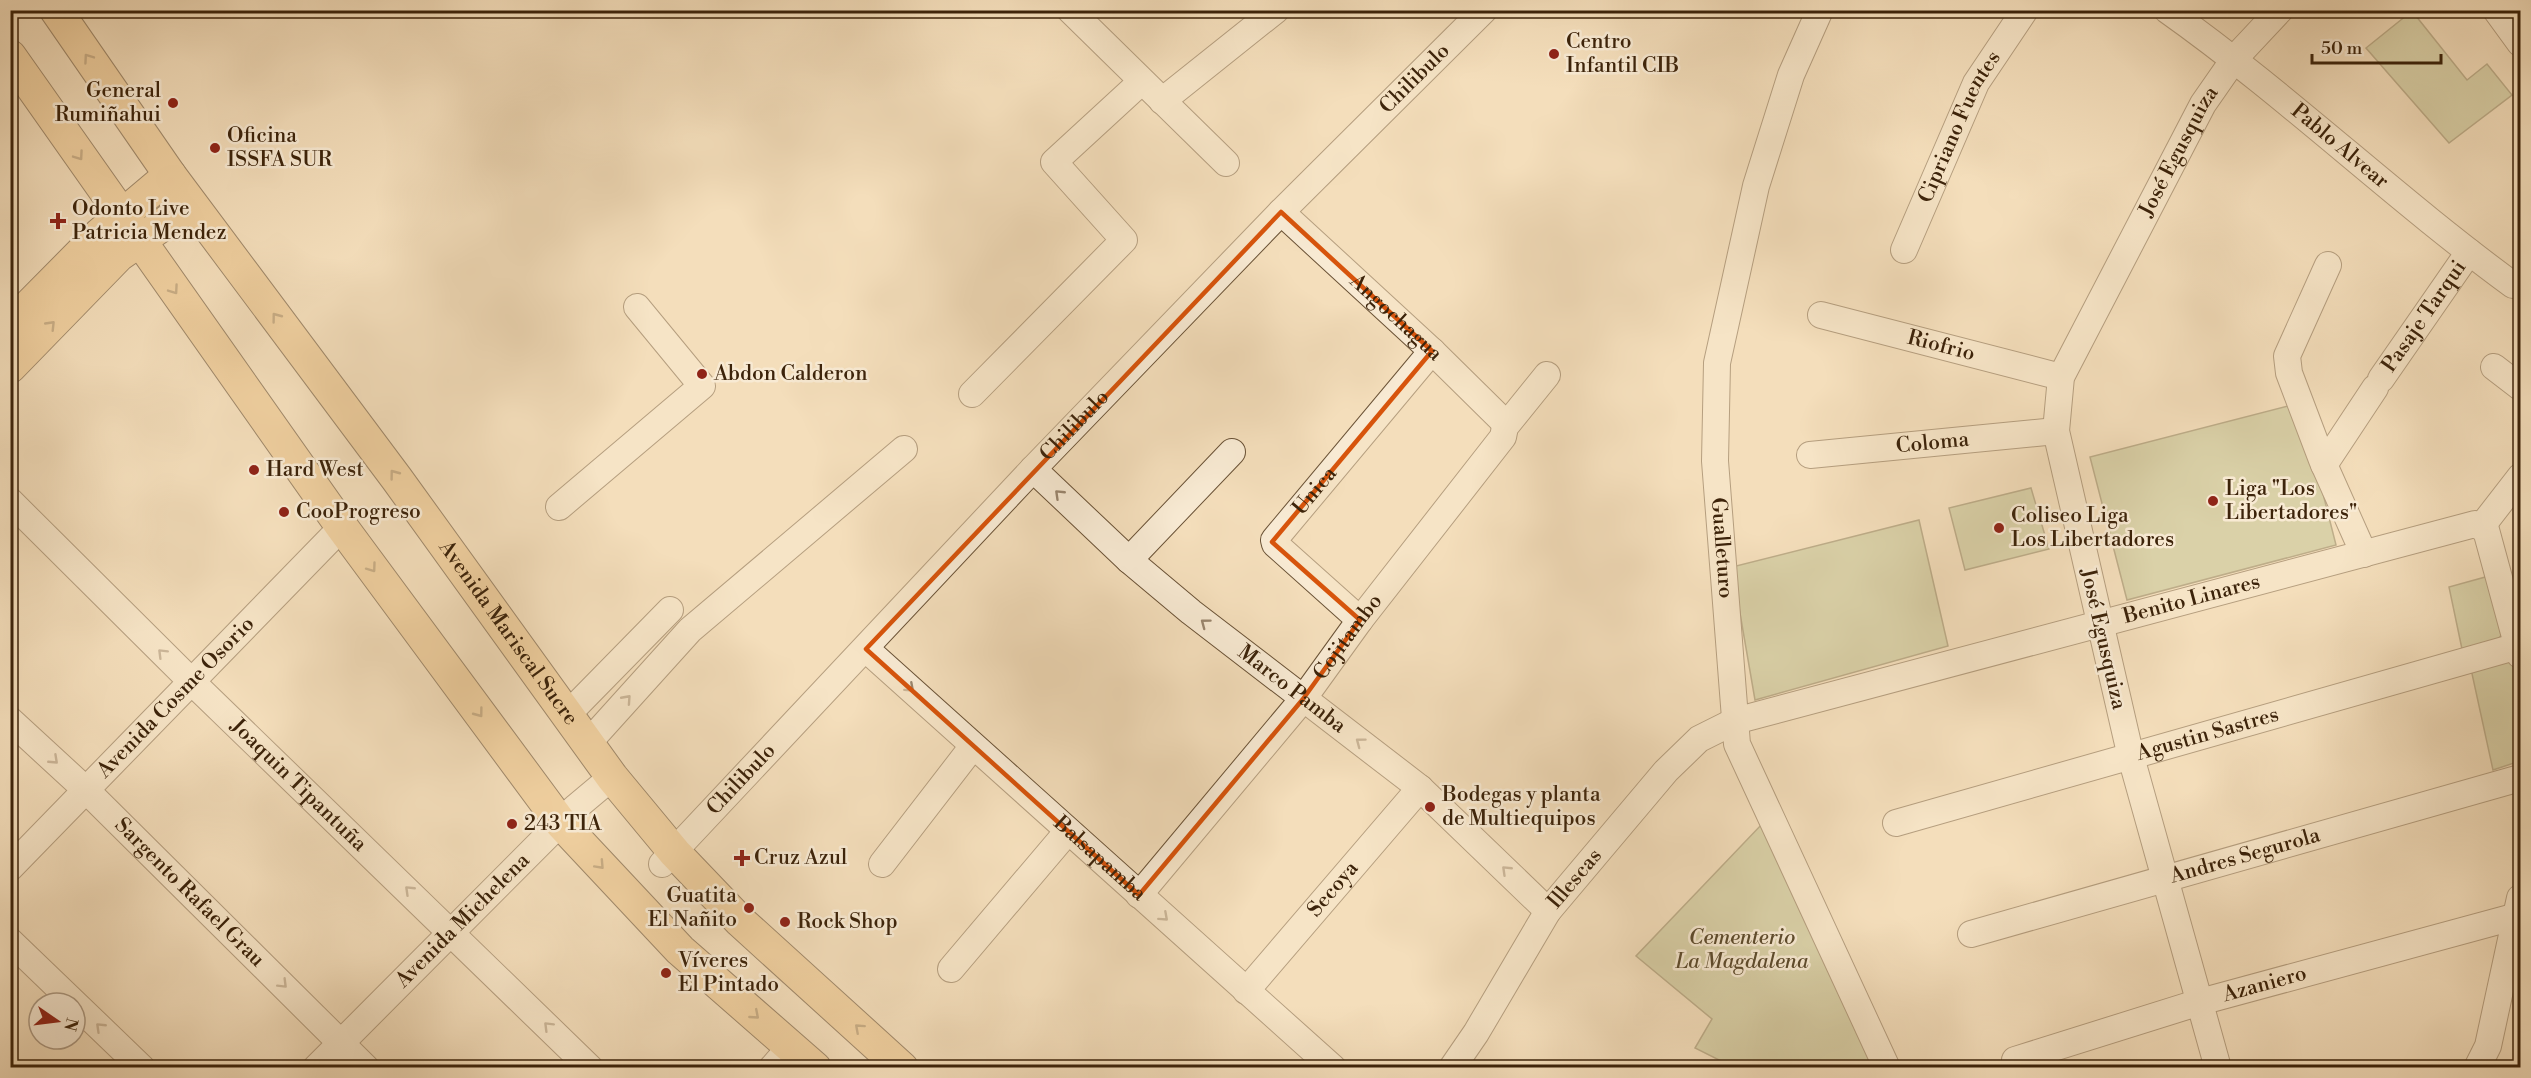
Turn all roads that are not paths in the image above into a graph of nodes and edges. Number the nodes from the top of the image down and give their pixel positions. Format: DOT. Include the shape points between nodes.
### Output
graph roads {
  1 [pos="56,10"];
  2 [pos="1070,10"];
  3 [pos="1276,10"];
  4 [pos="1484,10"];
  5 [pos="1820,10"];
  6 [pos="2025,10"];
  7 [pos="2167,10"];
  8 [pos="2280,10"];
  9 [pos="2496,10"];
  10 [pos="2520,43"];
  11 [pos="10,56"];
  12 [pos="2235,58"];
  13 [pos="1141,82"];
  14 [pos="1162,101"];
  15 [pos="1226,163"];
  16 [pos="170,175"];
  17 [pos="191,205"];
  18 [pos="1281,212"];
  19 [pos="122,217"];
  20 [pos="141,242"];
  21 [pos="1904,250"];
  22 [pos="2469,252"];
  23 [pos="2328,265"];
  24 [pos="2517,284"];
  25 [pos="637,307"];
  26 [pos="1821,315"];
  27 [pos="10,325"];
  28 [pos="1432,351"];
  29 [pos="10,367"];
  30 [pos="2494,367"];
  31 [pos="1547,375"];
  32 [pos="2061,377"];
  33 [pos="2520,387"];
  34 [pos="972,394"];
  35 [pos="1505,427"];
  36 [pos="2056,431"];
  37 [pos="904,449"];
  38 [pos="1232,452"];
  39 [pos="1810,455"];
  40 [pos="2325,465"];
  41 [pos="1033,469"];
  42 [pos="2520,477"];
  43 [pos="10,501"];
  44 [pos="559,507"];
  45 [pos="2478,525"];
  46 [pos="342,527"];
  47 [pos="2364,554"];
  48 [pos="1129,560"];
  49 [pos="670,610"];
  50 [pos="1360,620"];
  51 [pos="2100,625"];
  52 [pos="866,649"];
  53 [pos="2519,651"];
  54 [pos="193,683"];
  55 [pos="1303,699"];
  56 [pos="568,714"];
  57 [pos="10,720"];
  58 [pos="1735,721"];
  59 [pos="588,742"];
  60 [pos="973,746"];
  61 [pos="2131,757"];
  62 [pos="612,777"];
  63 [pos="2520,778"];
  64 [pos="1420,788"];
  65 [pos="86,790"];
  66 [pos="560,822"];
  67 [pos="1896,823"];
  68 [pos="1068,831"];
  69 [pos="668,859"];
  70 [pos="882,864"];
  71 [pos="10,868"];
  72 [pos="2165,880"];
  73 [pos="1139,895"];
  74 [pos="1548,911"];
  75 [pos="2518,923"];
  76 [pos="453,932"];
  77 [pos="1971,934"];
  78 [pos="10,940"];
  79 [pos="951,969"];
  80 [pos="1246,991"];
  81 [pos="2200,1002"];
  82 [pos="342,1043"];
  83 [pos="781,1057"];
  84 [pos="2015,1060"];
  85 [pos="142,1068"];
  86 [pos="316,1068"];
  87 [pos="366,1068"];
  88 [pos="590,1068"];
  89 [pos="815,1068"];
  90 [pos="902,1068"];
  91 [pos="1333,1068"];
  92 [pos="1452,1068"];
  93 [pos="1887,1068"];
  94 [pos="2218,1068"];
  95 [pos="2477,1068"];
  16 -- 1 [label="main road, Avenida Mariscal Sucre, one-way"];
  2 -- 13 [label="street"];
  3 -- 14 [label="street"];
  4 -- 18 [label="street, Chilibulo"];
  5 -- 58 [label="street, Gualleturo" via="1791,75 1756,186 1717,363 1715,461"];
  6 -- 21 [label="street, Cipriano Fuentes" via="1976,83"];
  7 -- 12 [label="street, Pablo Alvear"];
  8 -- 12 [label="street, José Egusquiza"];
  9 -- 10 [label="street"];
  11 -- 19 [label="main road, one-way"];
  12 -- 22 [label="street, Pablo Alvear"];
  12 -- 32 [label="street, José Egusquiza" via="2203,104"];
  13 -- 14 [label="street"];
  13 -- 34 [label="street" via="1054,162 1124,240"];
  14 -- 15 [label="street"];
  16 -- 17 [label="main road, Avenida Mariscal Sucre"];
  16 -- 19 [label="main road"];
  17 -- 20 [label="main road"];
  56 -- 17 [label="main road, Avenida Mariscal Sucre, one-way"];
  18 -- 28 [label="street, Angochagua"];
  18 -- 41 [label="street, Chilibulo"];
  19 -- 20 [label="main road"];
  19 -- 27 [label="main road" via="100,234"];
  29 -- 20 [label="main road, one-way" via="119,255"];
  20 -- 46 [label="main road, one-way"];
  22 -- 24 [label="street, Pablo Alvear"];
  22 -- 40 [label="street, Pasaje Tarqui"];
  23 -- 40 [label="street" via="2287,356 2289,373"];
  25 -- 44 [label="street" via="702,386"];
  26 -- 32 [label="street, Riofrio"];
  28 -- 35 [label="street, Angochagua"];
  28 -- 50 [label="street, Unica" via="1274,540"];
  30 -- 33 [label="street"];
  31 -- 35 [label="street, Cojitambo"];
  32 -- 36 [label="street, José Egusquiza"];
  35 -- 50 [label="street, Cojitambo" via="1503,437"];
  36 -- 39 [label="street, Coloma"];
  36 -- 51 [label="street, José Egusquiza"];
  59 -- 37 [label="street, one-way" via="690,630"];
  38 -- 48 [label="street"];
  40 -- 47 [label="street"];
  48 -- 41 [label="street, Marco Pamba, one-way"];
  41 -- 52 [label="street, Chilibulo"];
  42 -- 45 [label="street"];
  54 -- 43 [label="street, Joaquin Tipantuña, one-way"];
  45 -- 47 [label="street, Benito Linares"];
  45 -- 53 [label="street" via="2486,530"];
  46 -- 54 [label="street, Avenida Cosme Osorio"];
  46 -- 66 [label="main road, one-way"];
  47 -- 51 [label="street, Benito Linares"];
  55 -- 48 [label="street, Marco Pamba, one-way"];
  49 -- 56 [label="street"];
  50 -- 55 [label="street, Cojitambo"];
  51 -- 58 [label="street, Benito Linares"];
  51 -- 61 [label="street, José Egusquiza"];
  52 -- 60 [label="street, Balsapamba, one-way"];
  52 -- 69 [label="street, Chilibulo"];
  53 -- 61 [label="street, Agustin Sastres"];
  54 -- 65 [label="street, Avenida Cosme Osorio"];
  76 -- 54 [label="street, Joaquin Tipantuña, one-way"];
  64 -- 55 [label="street, Marco Pamba, one-way"];
  55 -- 73 [label="street, Cojitambo"];
  56 -- 59 [label="main road, Avenida Mariscal Sucre"];
  57 -- 65 [label="street, Sargento Rafael Grau, one-way"];
  58 -- 74 [label="street, Illescas" via="1699,739 1666,771"];
  58 -- 93 [label="street, Gualleturo" via="1737,744"];
  59 -- 62 [label="main road, Avenida Mariscal Sucre"];
  60 -- 68 [label="street, Balsapamba"];
  60 -- 70 [label="street"];
  61 -- 67 [label="street, Agustin Sastres"];
  61 -- 72 [label="street, José Egusquiza"];
  62 -- 66 [label="street, Avenida Michelena"];
  62 -- 69 [label="main road, Avenida Mariscal Sucre"];
  63 -- 72 [label="street, Andres Segurola"];
  74 -- 64 [label="street, Marco Pamba, one-way"];
  64 -- 80 [label="street, Secoya"];
  65 -- 71 [label="street, Avenida Cosme Osorio"];
  65 -- 82 [label="street, Sargento Rafael Grau, one-way"];
  66 -- 76 [label="street, Avenida Michelena"];
  66 -- 83 [label="main road, one-way"];
  68 -- 73 [label="street, Balsapamba"];
  68 -- 79 [label="street"];
  90 -- 69 [label="main road, Avenida Mariscal Sucre, one-way"];
  72 -- 77 [label="street, Andres Segurola"];
  72 -- 81 [label="street, José Egusquiza"];
  73 -- 80 [label="street, Balsapamba, one-way"];
  74 -- 92 [label="street, Illescas"];
  75 -- 81 [label="street, Azaniero"];
  75 -- 95 [label="street" via="2488,1046"];
  76 -- 82 [label="street, Avenida Michelena"];
  88 -- 76 [label="street, Joaquin Tipantuña, one-way"];
  85 -- 78 [label="street, one-way"];
  80 -- 91 [label="street, Balsapamba"];
  81 -- 84 [label="street, Azaniero"];
  81 -- 94 [label="street, José Egusquiza"];
  82 -- 86 [label="street, Avenida Michelena"];
  82 -- 87 [label="street, Sargento Rafael Grau"];
  83 -- 89 [label="main road"];
}
